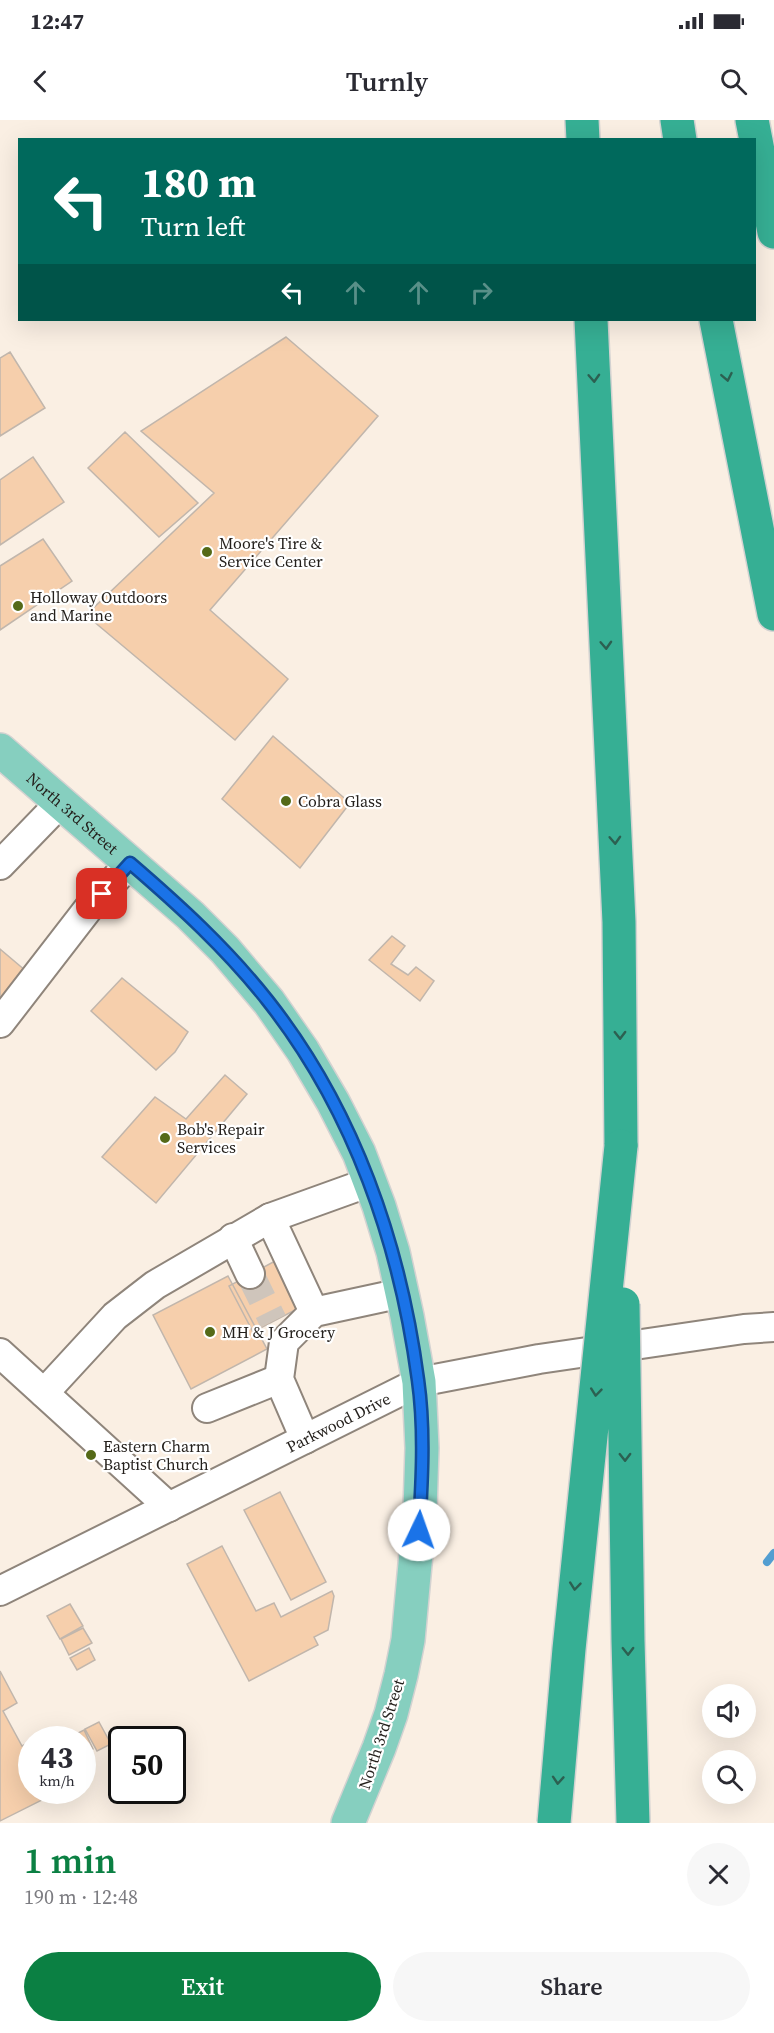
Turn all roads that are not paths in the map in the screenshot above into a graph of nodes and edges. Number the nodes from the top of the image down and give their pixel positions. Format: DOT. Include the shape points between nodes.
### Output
graph roads {
  1 [pos="582,120"];
  2 [pos="677,120"];
  3 [pos="752,120"];
  4 [pos="583,138"];
  5 [pos="681,138"];
  6 [pos="756,138"];
  7 [pos="756,140"];
  8 [pos="774,232"];
  9 [pos="591,321"];
  10 [pos="716,321"];
  11 [pos="774,614"];
  12 [pos="0,750"];
  13 [pos="61,802"];
  14 [pos="130,863"];
  15 [pos="0,865"];
  16 [pos="0,1023"];
  17 [pos="621,1146"];
  18 [pos="370,1182"];
  19 [pos="270,1218"];
  20 [pos="233,1238"];
  21 [pos="250,1274"];
  22 [pos="402,1293"];
  23 [pos="314,1312"];
  24 [pos="774,1327"];
  25 [pos="0,1353"];
  26 [pos="279,1378"];
  27 [pos="419,1382"];
  28 [pos="44,1393"];
  29 [pos="207,1408"];
  30 [pos="305,1439"];
  31 [pos="169,1507"];
  32 [pos="0,1591"];
  33 [pos="348,1823"];
  34 [pos="554,1823"];
  35 [pos="633,1823"];
  1 -- 4 [label="highway"];
  2 -- 5 [label="highway"];
  3 -- 6 [label="highway"];
  7 -- 8 [label="highway"];
  9 -- 17 [label="highway, one-way" via="619,922"];
  10 -- 11 [label="highway, one-way"];
  12 -- 13 [label="main road, North 3rd Street"];
  13 -- 14 [label="main road, North 3rd Street"];
  13 -- 15 [label="street"];
  14 -- 16 [label="street" via="88,909"];
  14 -- 18 [label="main road, North 3rd Street" via="190,915 269,1002 333,1102"];
  17 -- 34 [label="highway, one-way, bridge" via="568,1649"];
  17 -- 35 [label="highway, one-way, bridge"];
  18 -- 19 [label="street"];
  18 -- 22 [label="main road, North 3rd Street"];
  19 -- 20 [label="street"];
  19 -- 23 [label="street"];
  20 -- 21 [label="street"];
  20 -- 28 [label="street" via="155,1284 115,1316"];
  22 -- 23 [label="street"];
  22 -- 27 [label="main road, North 3rd Street"];
  23 -- 26 [label="street" via="279,1332"];
  24 -- 27 [label="street, Parkwood Drive" via="539,1359"];
  25 -- 28 [label="street"];
  26 -- 29 [label="street"];
  26 -- 30 [label="street"];
  27 -- 30 [label="street, Parkwood Drive"];
  27 -- 33 [label="main road, North 3rd Street" via="420,1510 408,1640 391,1714"];
  28 -- 31 [label="street"];
  30 -- 31 [label="street, Parkwood Drive"];
  31 -- 32 [label="street, Parkwood Drive"];
}
